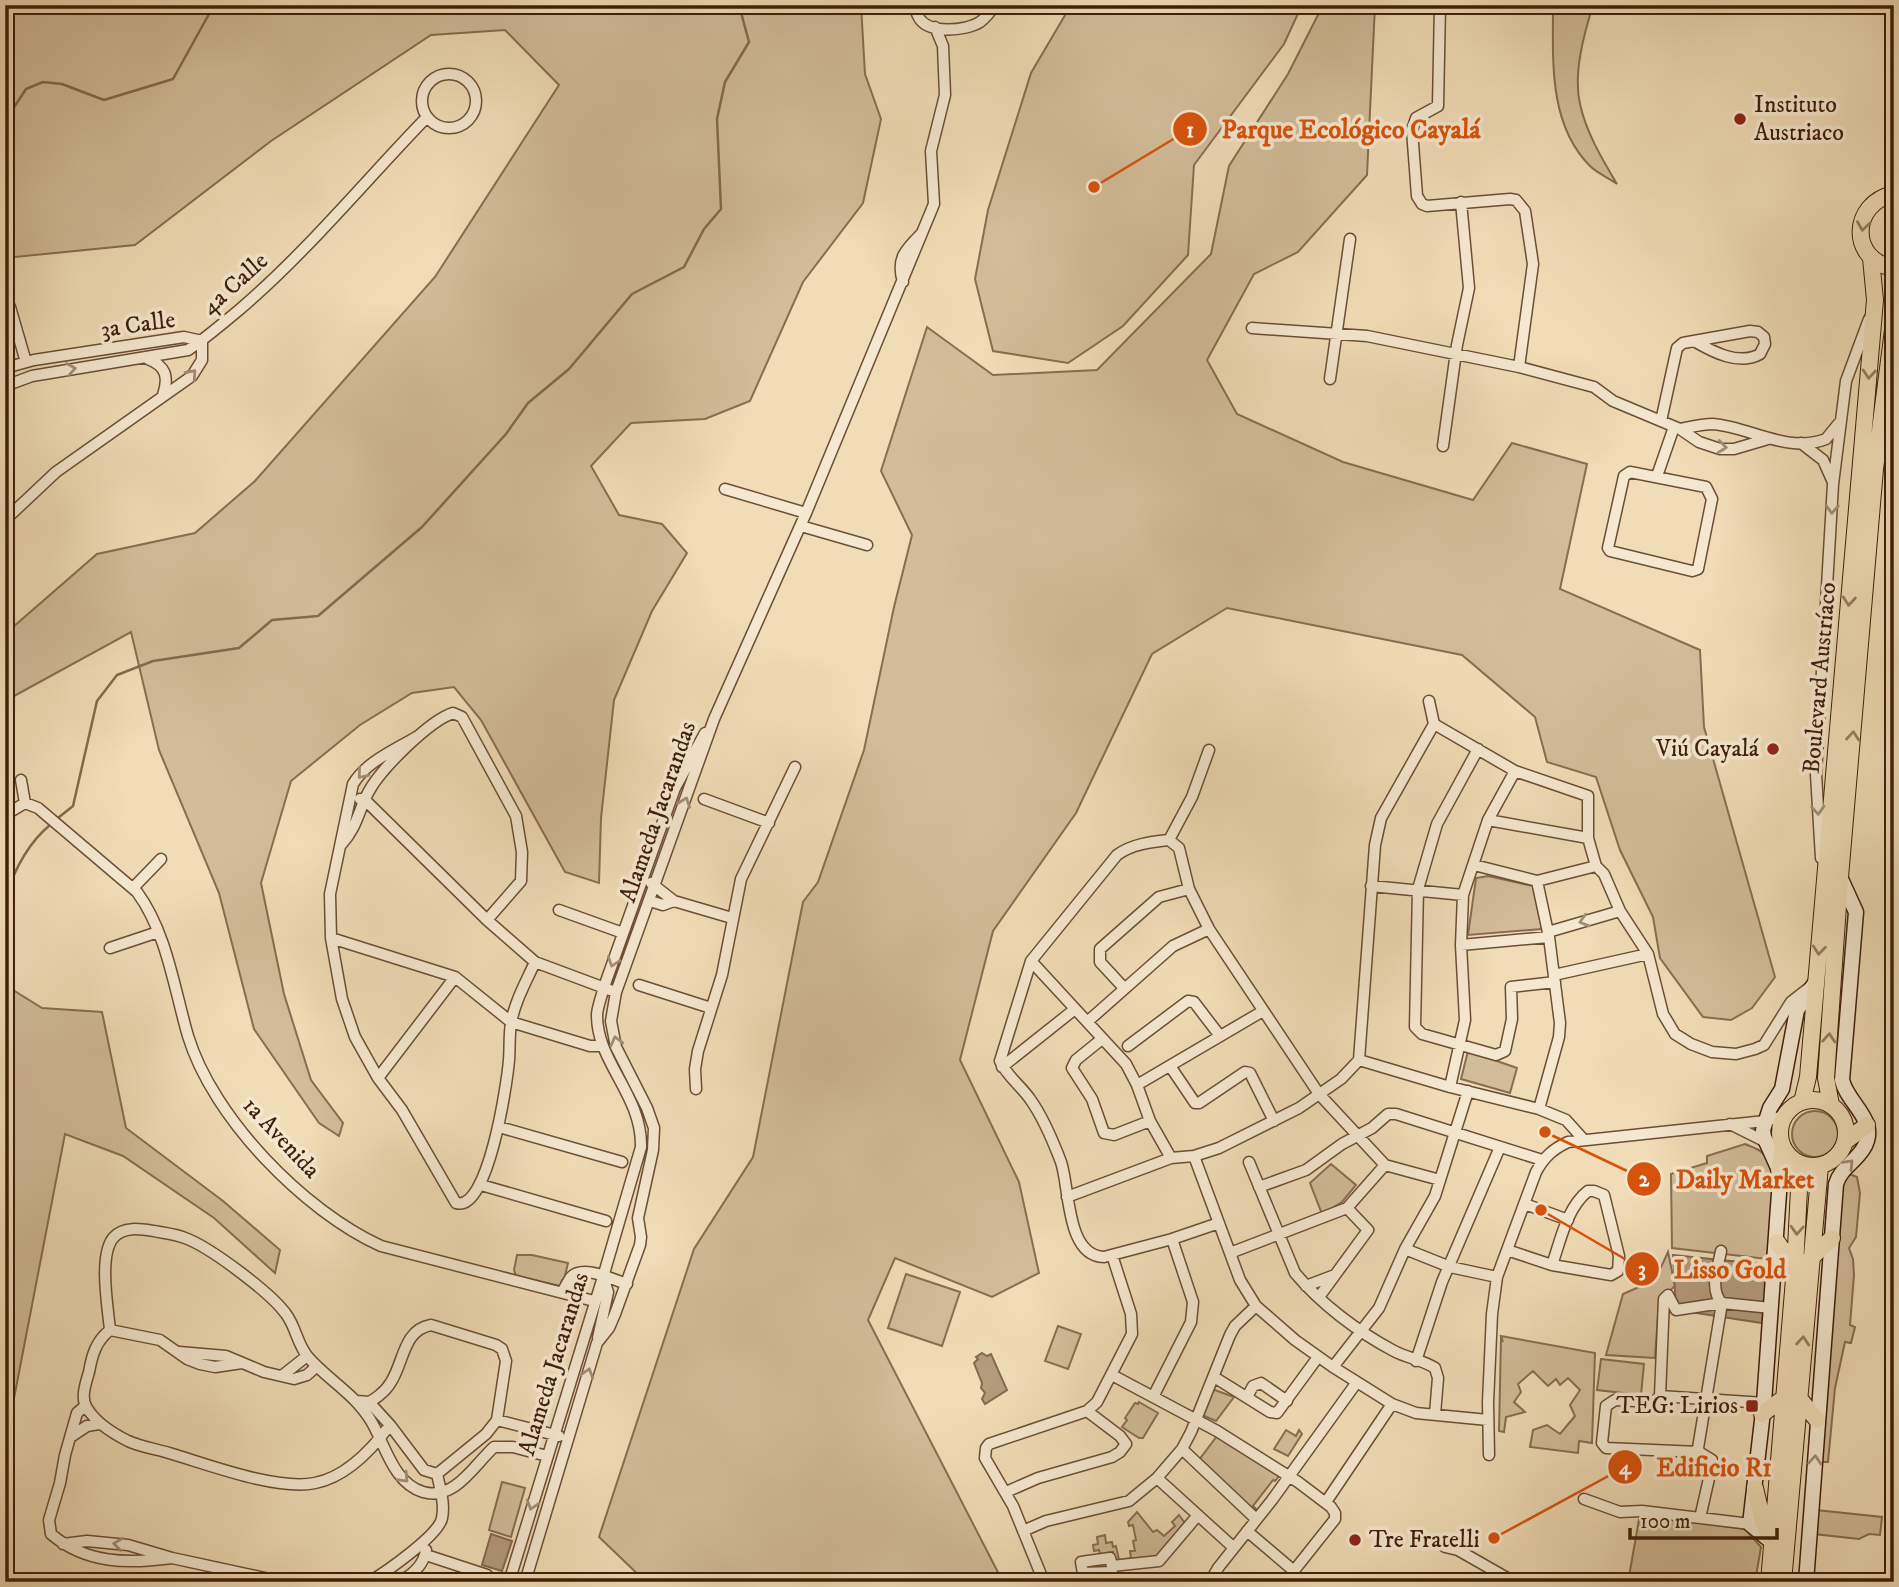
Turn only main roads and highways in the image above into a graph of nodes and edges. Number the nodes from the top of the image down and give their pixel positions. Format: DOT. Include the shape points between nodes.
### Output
graph roads {
  1 [pos="1891,191"];
  2 [pos="1871,258"];
  3 [pos="1894,268"];
  4 [pos="1894,322"];
  5 [pos="1802,1102"];
  6 [pos="1831,1105"];
  7 [pos="1867,1125"];
  8 [pos="1846,1141"];
  9 [pos="1783,1147"];
  10 [pos="1796,1162"];
  11 [pos="1820,1166"];
  12 [pos="1779,1170"];
  13 [pos="1832,1238"];
  14 [pos="1777,1242"];
  15 [pos="1811,1259"];
  16 [pos="1796,1267"];
  17 [pos="1791,1398"];
  18 [pos="1763,1408"];
  19 [pos="1817,1420"];
  20 [pos="1755,1488"];
  21 [pos="1773,1543"];
  22 [pos="1769,1582"];
  23 [pos="1783,1582"];
  1 -- 2 [label="main road, Boulevard Austríaco, one-way" via="1869,207 1862,221 1862,241"];
  2 -- 3 [label="main road"];
  2 -- 5 [label="main road, Boulevard Austríaco, one-way" via="1875,300 1808,1077"];
  6 -- 4 [label="main road, Boulevard Austríaco, one-way" via="1826,1078 1840,877 1875,469"];
  5 -- 6 [label="main road" via="1817,1100"];
  5 -- 9 [label="main road" via="1784,1116"];
  6 -- 8 [label="main road" via="1842,1116"];
  7 -- 8 [label="main road"];
  8 -- 11 [label="main road" via="1836,1157"];
  9 -- 10 [label="main road"];
  9 -- 12 [label="main road"];
  10 -- 11 [label="main road"];
  10 -- 16 [label="main road, one-way"];
  11 -- 15 [label="main road"];
  13 -- 15 [label="main road"];
  14 -- 16 [label="main road"];
  17 -- 15 [label="main road, one-way"];
  16 -- 17 [label="main road"];
  17 -- 18 [label="main road"];
  17 -- 19 [label="main road"];
  17 -- 21 [label="main road"];
  17 -- 23 [label="main road"];
  20 -- 21 [label="main road"];
  21 -- 22 [label="main road"];
}
